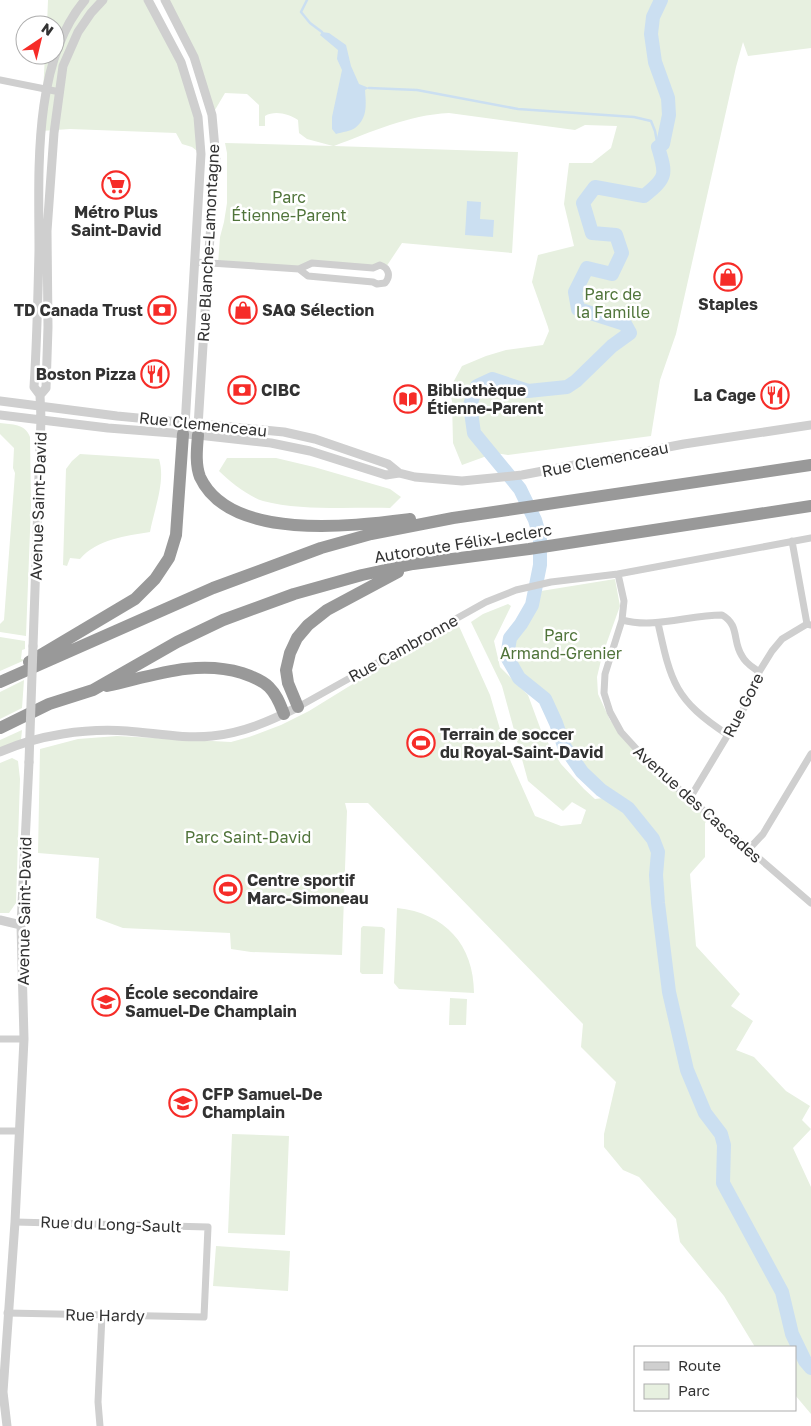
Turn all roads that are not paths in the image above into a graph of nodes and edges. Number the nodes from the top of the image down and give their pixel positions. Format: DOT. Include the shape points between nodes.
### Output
graph roads {
  1 [pos="85,0"];
  2 [pos="103,0"];
  3 [pos="148,0"];
  4 [pos="165,0"];
  5 [pos="0,80"];
  6 [pos="47,90"];
  7 [pos="60,92"];
  8 [pos="195,262"];
  9 [pos="208,263"];
  10 [pos="299,269"];
  11 [pos="40,395"];
  12 [pos="0,401"];
  13 [pos="41,405"];
  14 [pos="0,415"];
  15 [pos="40,419"];
  16 [pos="811,425"];
  17 [pos="184,428"];
  18 [pos="198,429"];
  19 [pos="811,465"];
  20 [pos="399,473"];
  21 [pos="811,506"];
  22 [pos="453,518"];
  23 [pos="811,538"];
  24 [pos="792,541"];
  25 [pos="413,564"];
  26 [pos="618,574"];
  27 [pos="622,620"];
  28 [pos="658,623"];
  29 [pos="809,625"];
  30 [pos="760,672"];
  31 [pos="0,681"];
  32 [pos="92,690"];
  33 [pos="298,706"];
  34 [pos="284,714"];
  35 [pos="0,728"];
  36 [pos="728,735"];
  37 [pos="0,752"];
  38 [pos="811,754"];
  39 [pos="690,798"];
  40 [pos="748,850"];
  41 [pos="811,903"];
  42 [pos="0,920"];
  43 [pos="21,925"];
  44 [pos="0,1038"];
  45 [pos="24,1039"];
  46 [pos="0,1131"];
  47 [pos="19,1131"];
  48 [pos="15,1222"];
  49 [pos="7,1313"];
  50 [pos="102,1315"];
  51 [pos="204,1317"];
  52 [pos="1,1393"];
  53 [pos="7,1426"];
  54 [pos="100,1426"];
  1 -- 6 [label="street, Avenue Saint-David" via="64,36"];
  2 -- 7 [label="street, Avenue Saint-David" via="78,32 63,66"];
  3 -- 8 [label="street, Rue Blanche-Lamontagne" via="181,62 198,117 201,154"];
  4 -- 9 [label="street, Rue Blanche-Lamontagne" via="194,57 212,115 216,160"];
  5 -- 6 [label="street"];
  6 -- 7 [label="street"];
  6 -- 11 [label="street, Avenue Saint-David" via="41,132 34,387"];
  7 -- 11 [label="street, Avenue Saint-David" via="47,231 46,388"];
  8 -- 9 [label="street"];
  8 -- 17 [label="street, Rue Blanche-Lamontagne"];
  9 -- 10 [label="street"];
  9 -- 18 [label="street, Rue Blanche-Lamontagne"];
  10 -- 10 [label="street" via="308,276 377,284 385,283 389,272 380,265 373,268 312,264"];
  11 -- 13 [label="street, Avenue Saint-David"];
  12 -- 13 [label="street, Rue Clemenceau"];
  13 -- 15 [label="street, Avenue Saint-David"];
  13 -- 17 [label="street, Rue Clemenceau"];
  14 -- 15 [label="street, Rue Clemenceau"];
  15 -- 17 [label="street, Rue Clemenceau" via="108,428"];
  15 -- 43 [label="street, Avenue Saint-David, bridge"];
  16 -- 20 [label="street, Rue Clemenceau" via="684,444 500,478 462,481"];
  17 -- 18 [label="street, Rue Clemenceau"];
  17 -- 31 [label="highway" via="176,535 168,558 155,579 135,599"];
  18 -- 20 [label="street, Rue Clemenceau" via="297,448 386,475"];
  18 -- 20 [label="street, Rue Clemenceau" via="284,432 388,464"];
  18 -- 22 [label="highway" via="200,476 224,504 237,512 288,525 316,527 373,524 428,516"];
  19 -- 22 [label="highway, Autoroute Félix-Leclerc"];
  21 -- 25 [label="highway, Autoroute Félix-Leclerc"];
  22 -- 31 [label="highway, Autoroute Félix-Leclerc" via="371,534 321,548 214,588"];
  23 -- 24 [label="street, Rue Cambronne"];
  24 -- 26 [label="street, Rue Cambronne"];
  24 -- 29 [label="street"];
  25 -- 32 [label="highway, Autoroute Félix-Leclerc" via="294,594 223,620"];
  25 -- 33 [label="highway" via="327,610 308,624 297,638 286,670"];
  26 -- 27 [label="street, Avenue des Cascades" via="624,601"];
  26 -- 33 [label="street, Rue Cambronne" via="532,586 486,602"];
  27 -- 28 [label="street" via="635,624"];
  27 -- 39 [label="street, Avenue des Cascades" via="604,674 604,693 610,712 636,749"];
  28 -- 30 [label="street" via="722,615 734,625 738,647 746,663"];
  28 -- 36 [label="street" via="667,666 675,686 703,719"];
  29 -- 30 [label="street, Rue Gore" via="794,630 782,640"];
  30 -- 36 [label="street, Rue Gore"];
  32 -- 34 [label="highway" via="183,668 230,669 252,676 268,686 277,696"];
  32 -- 35 [label="highway, Autoroute Félix-Leclerc" via="49,704"];
  33 -- 34 [label="street, Rue Cambronne"];
  34 -- 37 [label="street, Rue Cambronne" via="243,731 211,736 90,731 17,744"];
  36 -- 39 [label="street, Rue Gore"];
  38 -- 40 [label="street" via="763,834"];
  39 -- 40 [label="street, Avenue des Cascades"];
  40 -- 41 [label="street, Avenue des Cascades"];
  42 -- 43 [label="street"];
  43 -- 45 [label="street, Avenue Saint-David"];
  44 -- 45 [label="street"];
  45 -- 47 [label="street, Avenue Saint-David"];
  46 -- 47 [label="street"];
  47 -- 48 [label="street, Avenue Saint-David"];
  48 -- 49 [label="street, Avenue Saint-David"];
  48 -- 51 [label="street, Rue du Long-Sault" via="208,1227"];
  49 -- 50 [label="street, Rue Hardy"];
  49 -- 52 [label="street, Avenue Saint-David"];
  50 -- 51 [label="street, Rue Hardy"];
  50 -- 54 [label="street"];
  52 -- 53 [label="street, Avenue Saint-David"];
}
